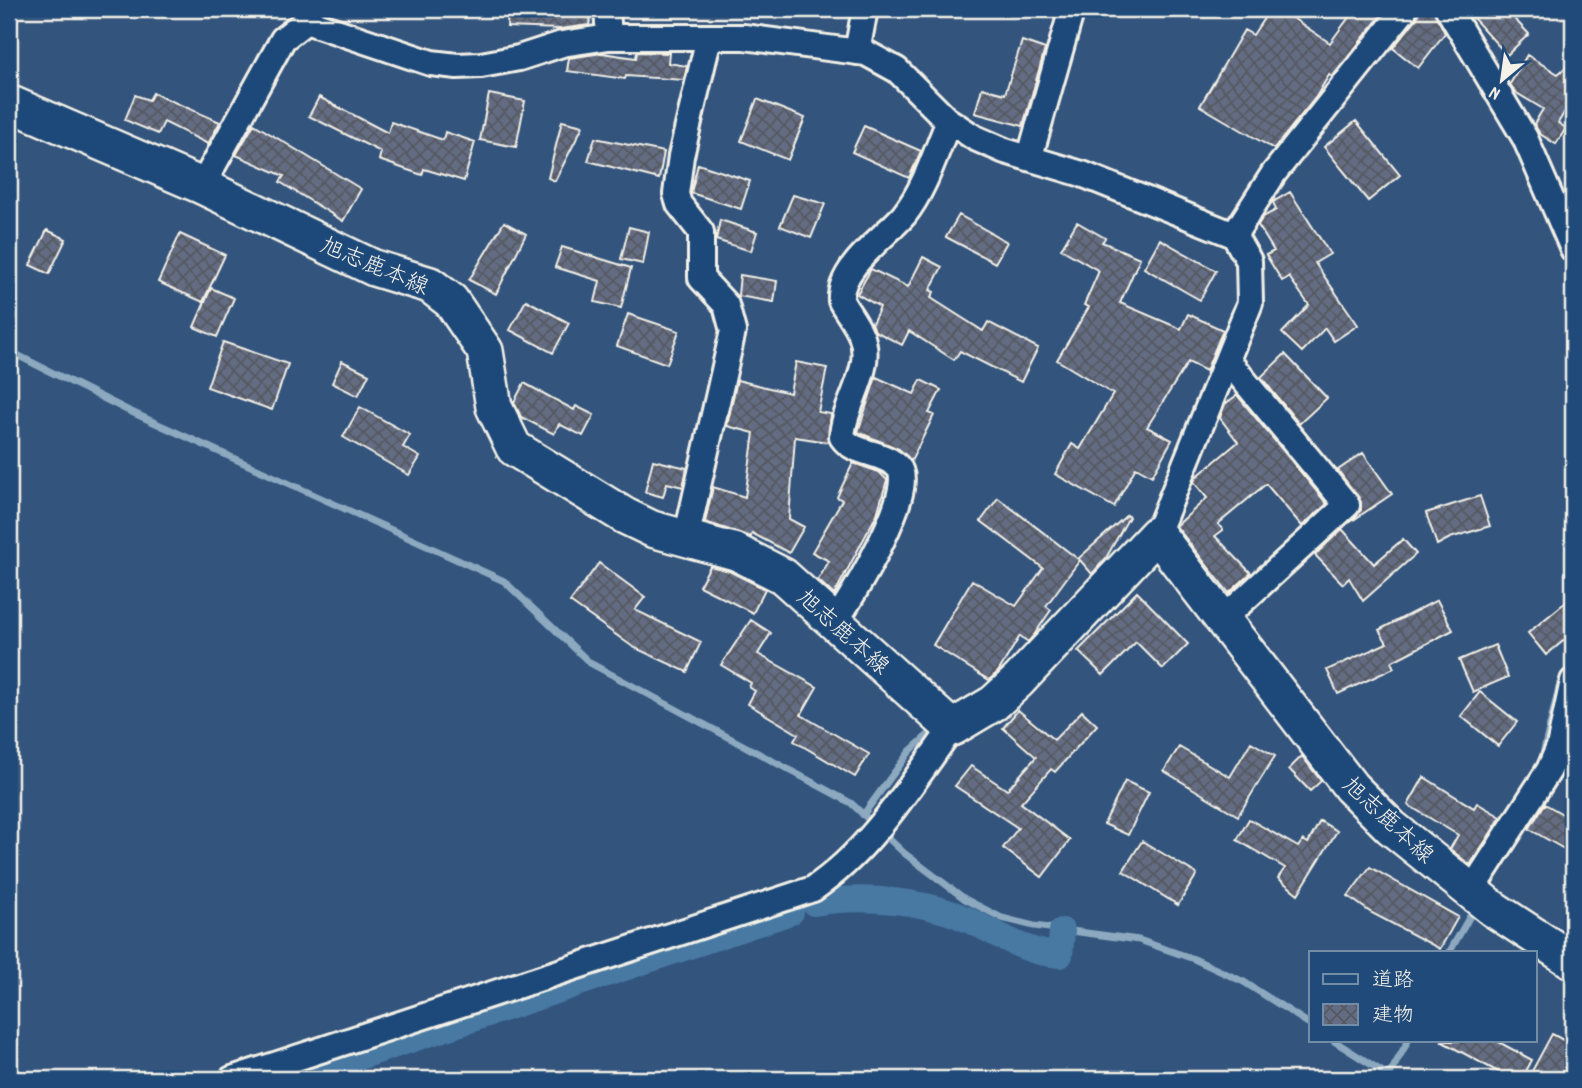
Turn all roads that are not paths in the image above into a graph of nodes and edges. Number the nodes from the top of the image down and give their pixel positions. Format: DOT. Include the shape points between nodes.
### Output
graph roads {
  1 [pos="607,9"];
  2 [pos="865,9"];
  3 [pos="1072,9"];
  4 [pos="1405,9"];
  5 [pos="1448,9"];
  6 [pos="307,15"];
  7 [pos="609,37"];
  8 [pos="709,37"];
  9 [pos="857,52"];
  10 [pos="9,103"];
  11 [pos="949,121"];
  12 [pos="1030,156"];
  13 [pos="202,186"];
  14 [pos="1234,235"];
  15 [pos="1573,249"];
  16 [pos="1228,361"];
  17 [pos="1157,534"];
  18 [pos="686,539"];
  19 [pos="1223,619"];
  20 [pos="834,623"];
  21 [pos="1573,681"];
  22 [pos="952,728"];
  23 [pos="1471,891"];
  24 [pos="1573,961"];
  25 [pos="232,1079"];
  1 -- 7 [label="street"];
  2 -- 9 [label="street"];
  3 -- 12 [label="street"];
  4 -- 14 [label="street" via="1274,173"];
  5 -- 15 [label="street" via="1525,138"];
  6 -- 7 [label="street" via="431,63 457,66 519,58 562,44"];
  6 -- 13 [label="street" via="283,39"];
  7 -- 8 [label="street"];
  8 -- 9 [label="street" via="744,37"];
  8 -- 18 [label="street" via="676,194 701,232 701,278 726,305 733,331"];
  9 -- 11 [label="street" via="866,52 897,69"];
  10 -- 13 [label="main road, 旭志鹿本線"];
  11 -- 12 [label="street" via="1005,151"];
  11 -- 20 [label="street" via="919,193 904,215 858,260 840,295 866,354 842,437 854,447 887,459 903,475 879,548"];
  12 -- 14 [label="street"];
  13 -- 18 [label="main road, 旭志鹿本線" via="374,268 430,285 451,301 485,351 494,407 514,447 625,516"];
  14 -- 16 [label="street" via="1249,261 1250,303"];
  16 -- 17 [label="street"];
  16 -- 19 [label="street" via="1347,505"];
  17 -- 19 [label="main road, 旭志鹿本線"];
  17 -- 22 [label="main road" via="1018,681 994,703"];
  18 -- 20 [label="main road, 旭志鹿本線" via="736,552 783,576"];
  19 -- 23 [label="main road, 旭志鹿本線" via="1351,787 1391,827"];
  20 -- 22 [label="main road, 旭志鹿本線"];
  21 -- 23 [label="street" via="1559,747 1549,770"];
  22 -- 25 [label="street" via="887,816 832,877 813,889"];
  23 -- 24 [label="main road, 旭志鹿本線"];
}
